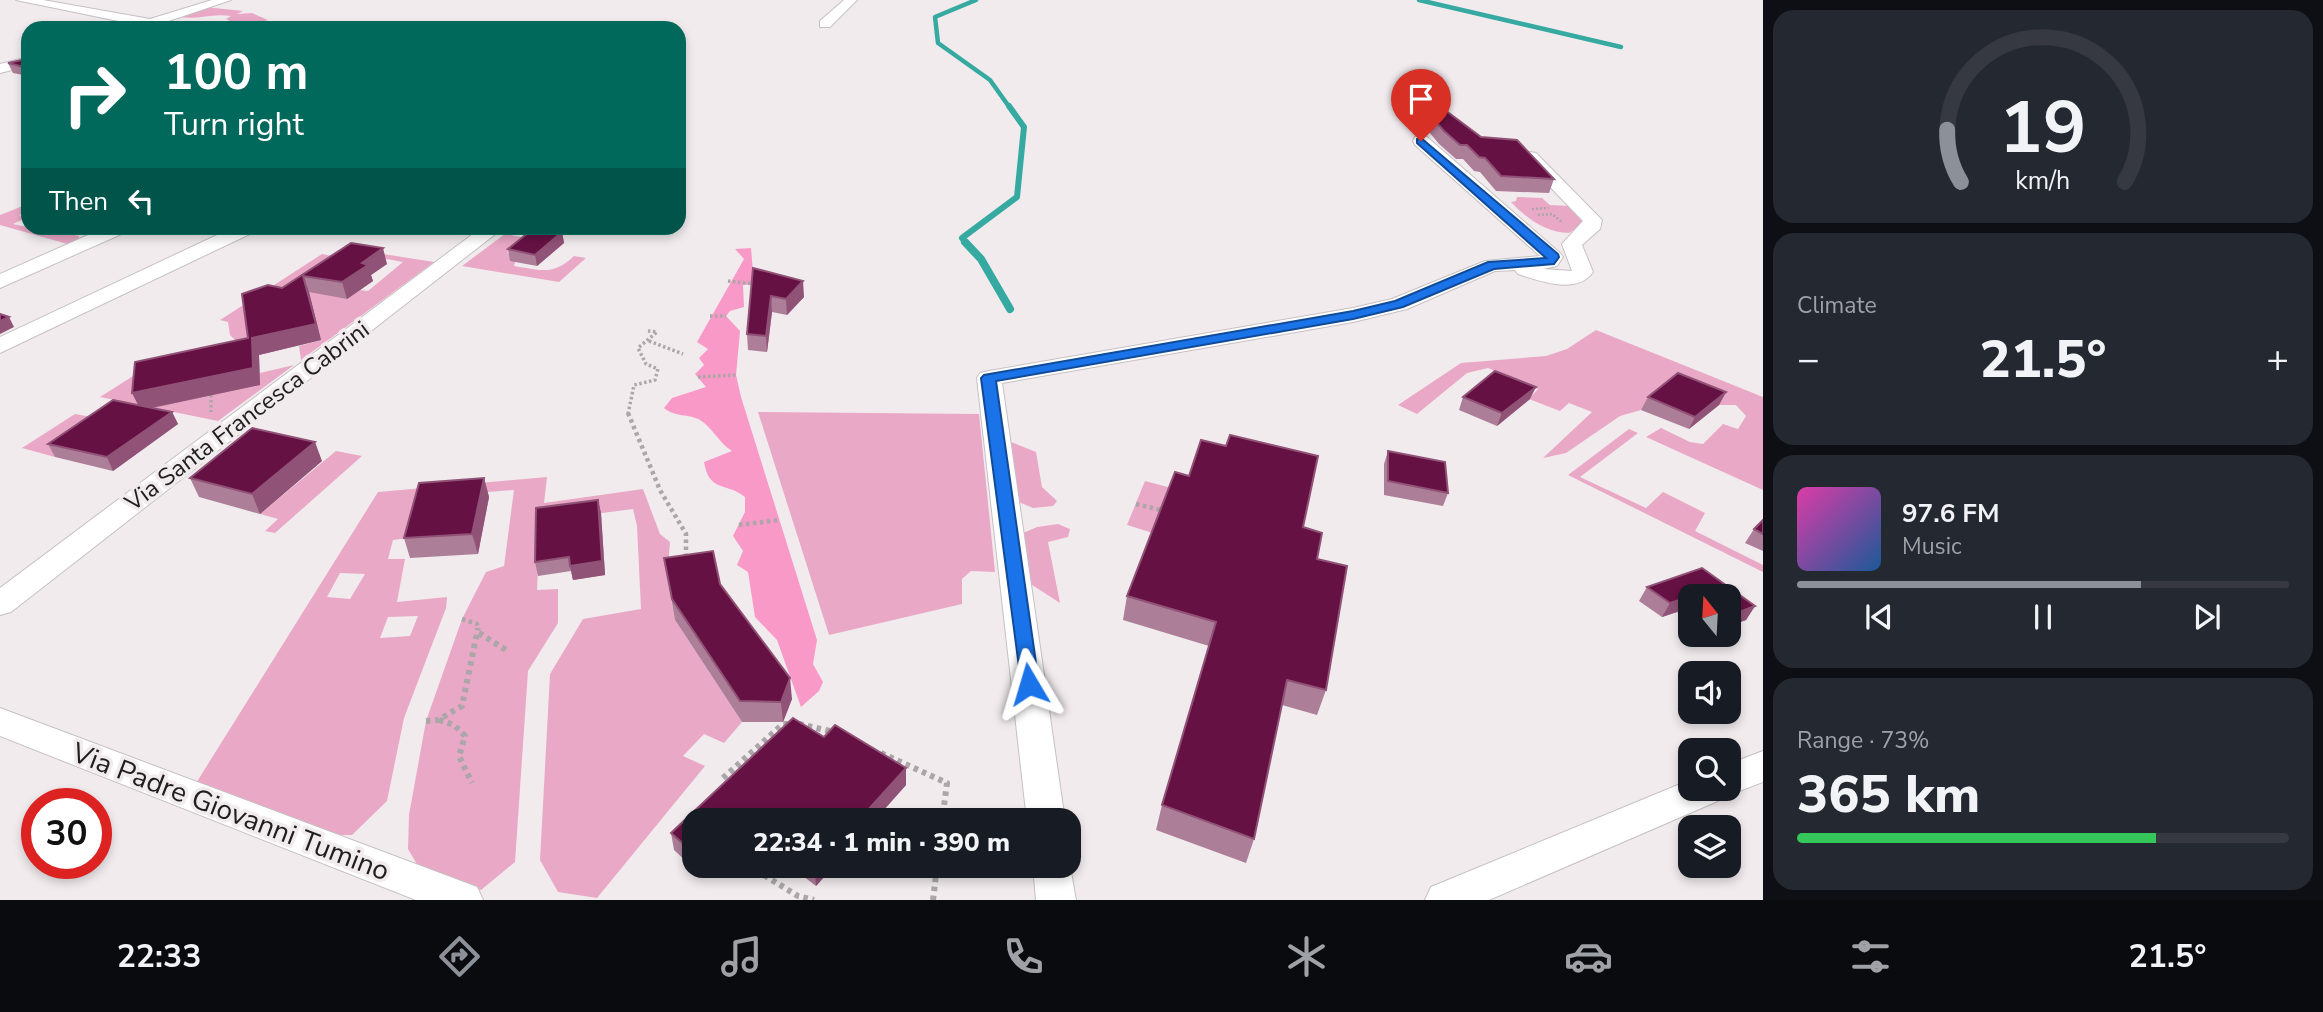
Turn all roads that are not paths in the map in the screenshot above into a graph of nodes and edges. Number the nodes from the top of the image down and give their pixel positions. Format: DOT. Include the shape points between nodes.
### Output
graph roads {
  1 [pos="22,0"];
  2 [pos="225,0"];
  3 [pos="851,0"];
  4 [pos="139,21"];
  5 [pos="157,21"];
  6 [pos="825,24"];
  7 [pos="21,63"];
  8 [pos="0,69"];
  9 [pos="1421,141"];
  10 [pos="1529,156"];
  11 [pos="1501,211"];
  12 [pos="104,235"];
  13 [pos="232,235"];
  14 [pos="484,235"];
  15 [pos="1572,244"];
  16 [pos="1514,264"];
  17 [pos="0,282"];
  18 [pos="0,346"];
  19 [pos="0,604"];
  20 [pos="0,722"];
  21 [pos="1763,766"];
  22 [pos="1741,775"];
  23 [pos="1679,801"];
  24 [pos="1044,808"];
  25 [pos="1053,878"];
  26 [pos="463,900"];
  27 [pos="1056,900"];
  28 [pos="1445,900"];
  1 -- 4 [label="street"];
  2 -- 5 [label="street"];
  3 -- 6 [label="street"];
  7 -- 8 [label="street"];
  9 -- 11 [label="street"];
  10 -- 15 [label="street" via="1592,220 1593,225"];
  11 -- 15 [label="street"];
  11 -- 16 [label="street" via="1553,257 1539,265"];
  12 -- 17 [label="street"];
  13 -- 18 [label="street"];
  14 -- 19 [label="street, Via Santa Francesca Cabrini"];
  15 -- 16 [label="street" via="1583,272 1578,277 1554,278"];
  16 -- 24 [label="street" via="1492,265 1399,304 1353,315 989,378"];
  20 -- 26 [label="street, Via Padre Giovanni Tumino"];
  21 -- 22 [label="street"];
  23 -- 28 [label="street"];
  25 -- 27 [label="street"];
}
